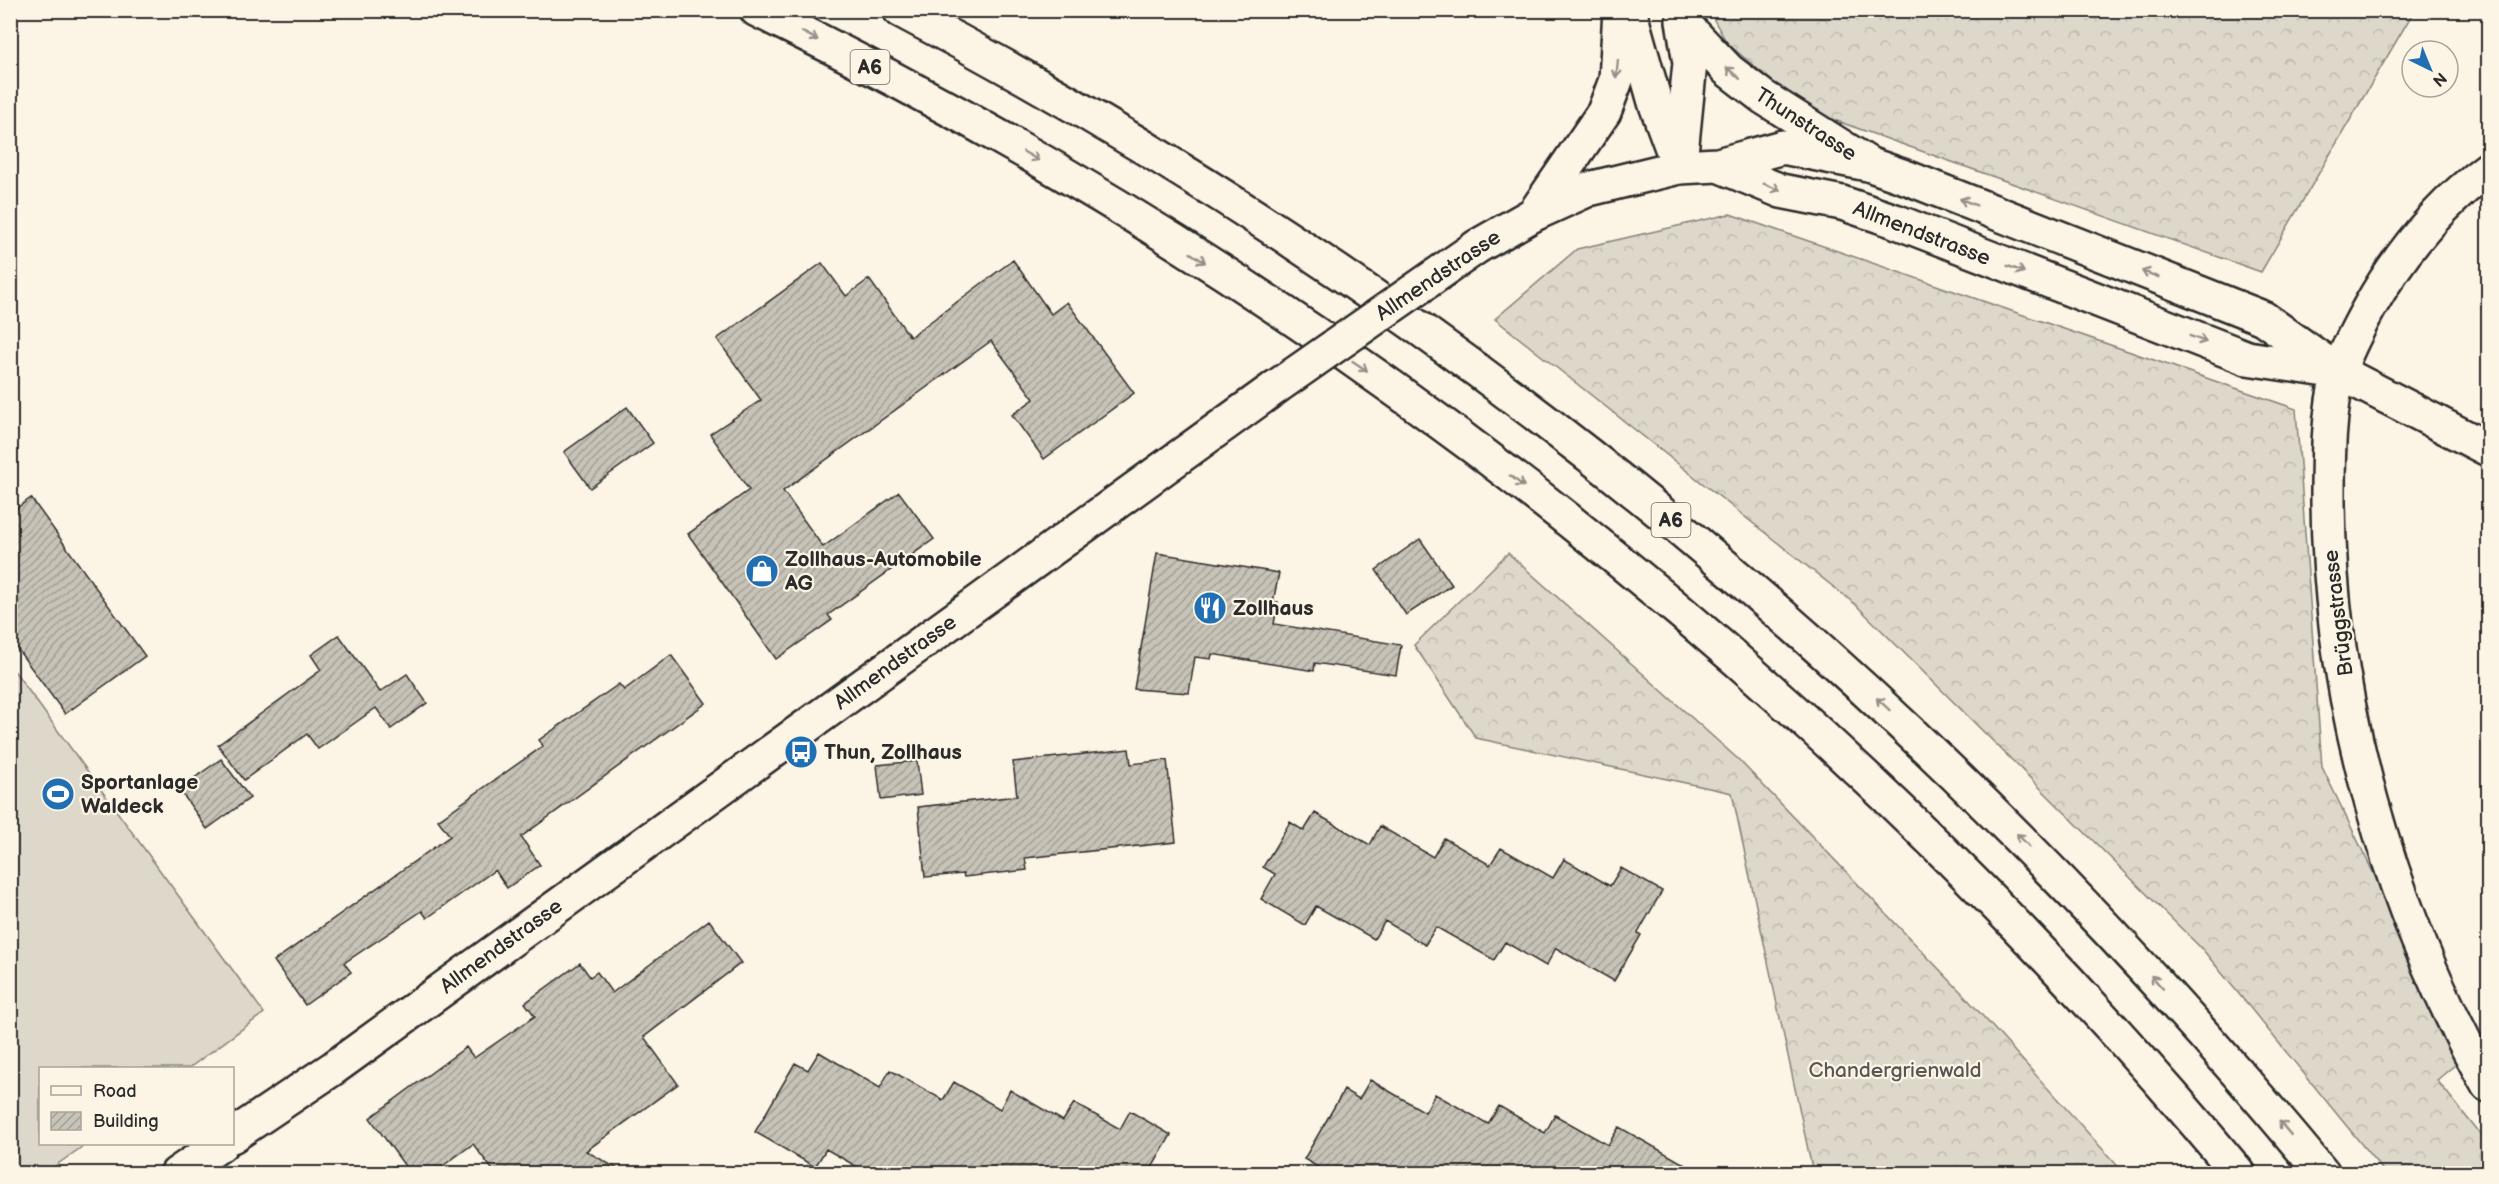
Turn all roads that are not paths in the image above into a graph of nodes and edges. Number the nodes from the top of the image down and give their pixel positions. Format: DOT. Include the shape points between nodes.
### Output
graph roads {
  1 [pos="757,10"];
  2 [pos="900,10"];
  3 [pos="1620,10"];
  4 [pos="1629,10"];
  5 [pos="1682,18"];
  6 [pos="1868,164"];
  7 [pos="1718,165"];
  8 [pos="1679,167"];
  9 [pos="2488,169"];
  10 [pos="1534,214"];
  11 [pos="2339,372"];
  12 [pos="2488,449"];
  13 [pos="2488,1084"];
  14 [pos="234,1135"];
  15 [pos="218,1145"];
  16 [pos="177,1173"];
  17 [pos="2239,1173"];
  18 [pos="2323,1173"];
  1 -- 17 [label="main road, A6, one-way" via="981,127 1169,239 1379,379 1562,515 1745,667 1907,816 2065,976"];
  18 -- 2 [label="main road, A6, one-way" via="2175,1002 2009,825 1871,693 1695,539 1506,391 1325,263 1108,126"];
  3 -- 10 [label="main road, one-way" via="1616,80 1604,111"];
  4 -- 8 [label="main road" via="1655,102"];
  6 -- 5 [label="main road, Thunstrasse, one-way" via="1792,117 1728,70"];
  5 -- 8 [label="main road, Thunstrasse" via="1690,63"];
  6 -- 7 [label="main road, Thunstrasse" via="1783,147"];
  11 -- 6 [label="main road, one-way" via="2263,318"];
  7 -- 8 [label="main road, Allmendstrasse"];
  7 -- 11 [label="main road, Allmendstrasse, one-way" via="1781,191 1842,203 1895,221 2247,358"];
  8 -- 10 [label="main road, Allmendstrasse" via="1589,189"];
  9 -- 11 [label="main road, Brüggstrasse" via="2458,191 2401,257 2355,334"];
  10 -- 14 [label="main road, Allmendstrasse, bridge" via="1478,246 1276,387 328,1072"];
  11 -- 12 [label="main road"];
  11 -- 13 [label="main road, Brüggstrasse" via="2328,467 2328,536 2340,654 2354,723 2383,842 2428,963"];
  15 -- 16 [label="main road"];
}
